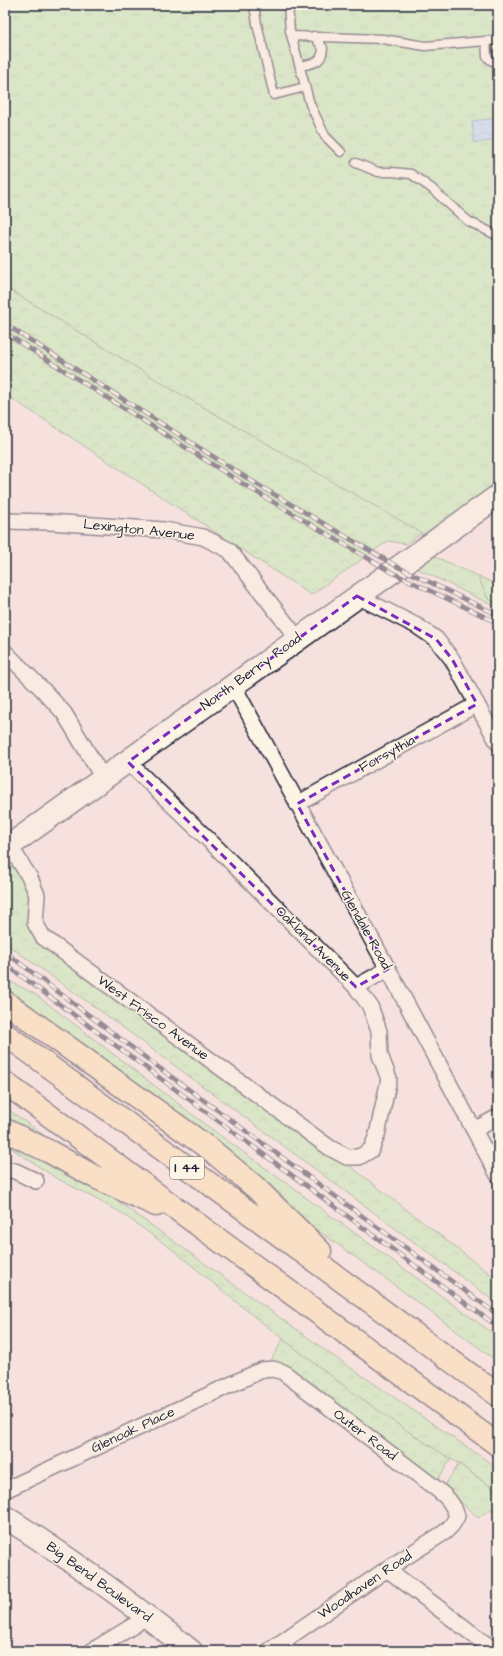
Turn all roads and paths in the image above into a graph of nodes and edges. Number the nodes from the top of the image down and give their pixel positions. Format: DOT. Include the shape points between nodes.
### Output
graph roads {
  1 [pos="254,5"];
  2 [pos="288,5"];
  3 [pos="292,36"];
  4 [pos="314,36"];
  5 [pos="498,40"];
  6 [pos="486,41"];
  7 [pos="498,61"];
  8 [pos="300,66"];
  9 [pos="305,87"];
  10 [pos="340,152"];
  11 [pos="356,163"];
  12 [pos="498,236"];
  13 [pos="498,496"];
  14 [pos="5,521"];
  15 [pos="358,596"];
  16 [pos="298,639"];
  17 [pos="5,652"];
  18 [pos="233,685"];
  19 [pos="477,704"];
  20 [pos="498,743"];
  21 [pos="128,762"];
  22 [pos="103,778"];
  23 [pos="297,804"];
  24 [pos="7,847"];
  25 [pos="388,970"];
  26 [pos="356,987"];
  27 [pos="5,1002"];
  28 [pos="5,1034"];
  29 [pos="5,1083"];
  30 [pos="498,1117"];
  31 [pos="5,1130"];
  32 [pos="474,1130"];
  33 [pos="347,1157"];
  34 [pos="5,1168"];
  35 [pos="498,1175"];
  36 [pos="36,1181"];
  37 [pos="198,1224"];
  38 [pos="370,1302"];
  39 [pos="262,1370"];
  40 [pos="498,1395"];
  41 [pos="498,1445"];
  42 [pos="5,1490"];
  43 [pos="456,1516"];
  44 [pos="5,1517"];
  45 [pos="387,1569"];
  46 [pos="145,1615"];
  47 [pos="92,1651"];
  48 [pos="191,1651"];
  49 [pos="269,1651"];
  50 [pos="495,1651"];
  1 -- 9 [label="lane" via="256,24 274,95"];
  2 -- 3 [label="lane"];
  3 -- 4 [label="lane"];
  3 -- 8 [label="lane"];
  4 -- 6 [label="lane" via="382,40 425,46"];
  4 -- 8 [label="lane" via="323,48 322,56 318,61"];
  5 -- 6 [label="lane"];
  6 -- 7 [label="lane" via="487,57 492,61"];
  8 -- 9 [label="lane"];
  9 -- 10 [label="lane" via="318,125"];
  11 -- 12 [label="lane" via="378,172 411,174 468,221"];
  13 -- 15 [label="main road, North Berry Road"];
  14 -- 16 [label="street, Lexington Avenue" via="164,530 203,537 228,550"];
  15 -- 16 [label="main road, North Berry Road"];
  15 -- 19 [label="street" via="417,626 436,639 452,659"];
  16 -- 18 [label="main road, North Berry Road"];
  17 -- 22 [label="street" via="64,713"];
  18 -- 21 [label="main road, North Berry Road"];
  18 -- 23 [label="street, Glendale Road"];
  19 -- 20 [label="street"];
  19 -- 23 [label="street, Forsythia"];
  21 -- 22 [label="main road, North Berry Road"];
  21 -- 26 [label="street, Oakland Avenue"];
  22 -- 24 [label="main road, North Berry Road"];
  23 -- 25 [label="street, Glendale Road"];
  24 -- 33 [label="street, West Frisco Avenue" via="30,878 37,895 35,923 43,937 323,1143"];
  25 -- 26 [label="street"];
  25 -- 32 [label="street, Glendale Road"];
  26 -- 33 [label="street, Oakland Avenue" via="370,1006 379,1031 380,1055 389,1079 377,1135 371,1150 359,1157"];
  27 -- 38 [label="highway" via="211,1150 255,1187"];
  28 -- 38 [label="highway, I 44"];
  29 -- 37 [label="highway, I 44"];
  30 -- 32 [label="street"];
  31 -- 37 [label="highway" via="95,1177"];
  32 -- 35 [label="street, Glendale Road"];
  34 -- 36 [label="street"];
  37 -- 41 [label="highway, I 44"];
  38 -- 40 [label="highway, I 44"];
  39 -- 42 [label="street, Glenoak Place"];
  39 -- 43 [label="street, Outer Road" via="273,1369 283,1372 448,1498"];
  43 -- 45 [label="street, Woodhaven Road" via="445,1532"];
  44 -- 46 [label="main road, Big Bend Boulevard"];
  45 -- 49 [label="street, Woodhaven Road"];
  45 -- 50 [label="street"];
  46 -- 47 [label="street" via="136,1624"];
  46 -- 48 [label="main road, Big Bend Boulevard"];
}
